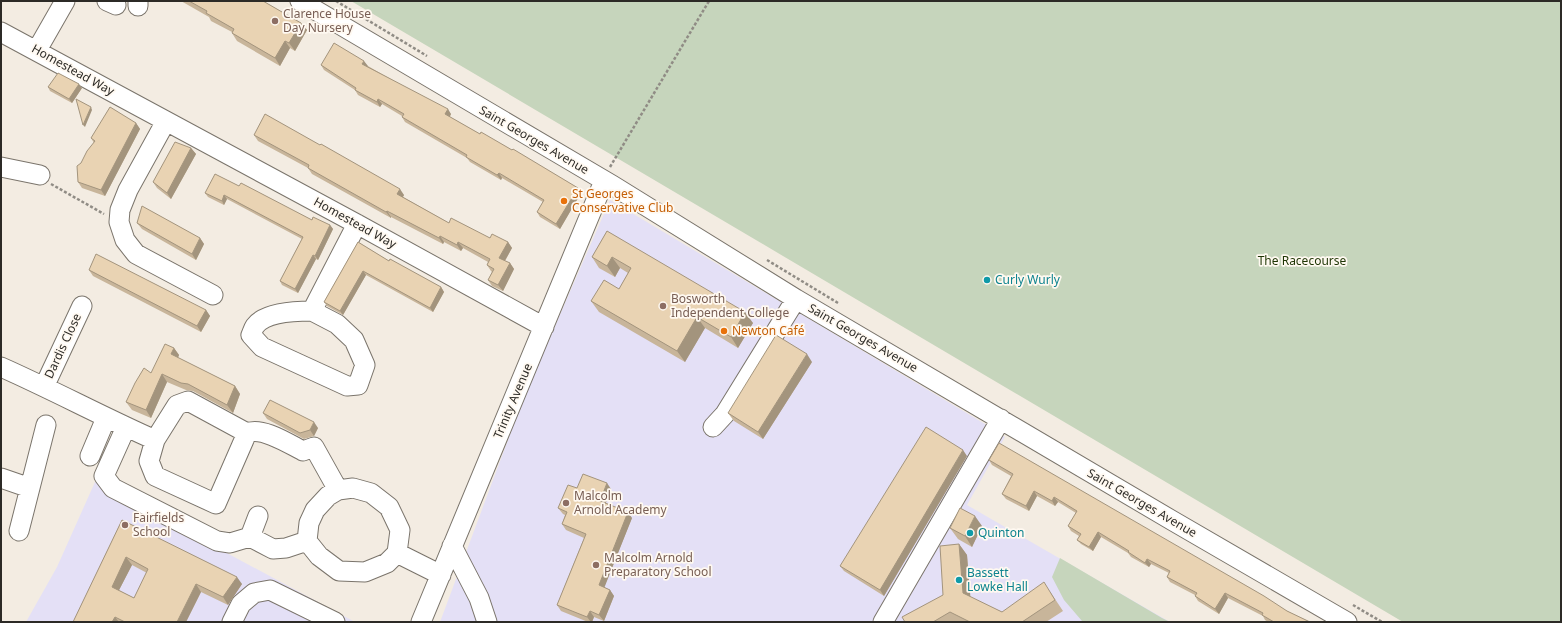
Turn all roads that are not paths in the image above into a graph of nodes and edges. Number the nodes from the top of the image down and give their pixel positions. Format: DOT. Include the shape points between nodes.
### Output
graph roads {
  1 [pos="64,1"];
  2 [pos="300,1"];
  3 [pos="1,32"];
  4 [pos="37,50"];
  5 [pos="166,121"];
  6 [pos="1,167"];
  7 [pos="611,172"];
  8 [pos="40,175"];
  9 [pos="357,224"];
  10 [pos="209,289"];
  11 [pos="796,299"];
  12 [pos="82,306"];
  13 [pos="312,311"];
  14 [pos="544,327"];
  15 [pos="1,367"];
  16 [pos="44,386"];
  17 [pos="106,418"];
  18 [pos="1001,419"];
  19 [pos="46,425"];
  20 [pos="713,426"];
  21 [pos="126,427"];
  22 [pos="247,433"];
  23 [pos="155,440"];
  24 [pos="90,456"];
  25 [pos="1,478"];
  26 [pos="30,488"];
  27 [pos="338,490"];
  28 [pos="258,516"];
  29 [pos="20,531"];
  30 [pos="250,537"];
  31 [pos="307,541"];
  32 [pos="452,546"];
  33 [pos="397,553"];
  34 [pos="440,575"];
  35 [pos="232,622"];
  36 [pos="335,622"];
  37 [pos="421,622"];
  38 [pos="487,622"];
  39 [pos="883,622"];
  40 [pos="1347,622"];
  1 -- 4 [label="street"];
  2 -- 7 [label="street, Saint Georges Avenue"];
  3 -- 4 [label="street, Homestead Way"];
  4 -- 5 [label="street, Homestead Way"];
  5 -- 9 [label="street, Homestead Way"];
  5 -- 10 [label="street" via="128,190 120,210 119,222 125,240 136,254"];
  6 -- 8 [label="street"];
  7 -- 11 [label="street, Saint Georges Avenue"];
  7 -- 14 [label="street, Trinity Avenue"];
  9 -- 13 [label="street"];
  9 -- 14 [label="street, Homestead Way"];
  11 -- 18 [label="street, Saint Georges Avenue"];
  11 -- 20 [label="street" via="724,414"];
  12 -- 16 [label="street, Dardis Close"];
  13 -- 13 [label="street" via="336,324 354,340 365,365 358,385 347,386 262,347 251,335 255,326 268,317 288,312"];
  14 -- 32 [label="street, Trinity Avenue"];
  15 -- 16 [label="street"];
  16 -- 17 [label="street"];
  17 -- 21 [label="street"];
  17 -- 24 [label="street"];
  18 -- 39 [label="street"];
  18 -- 40 [label="street, Saint Georges Avenue"];
  19 -- 26 [label="street"];
  21 -- 23 [label="street"];
  21 -- 30 [label="street" via="104,476 113,488 217,541 230,543"];
  22 -- 23 [label="street" via="188,401 177,405"];
  22 -- 23 [label="street" via="216,504 154,476 149,461"];
  22 -- 27 [label="street" via="252,431 271,435 302,451 314,447"];
  25 -- 26 [label="street"];
  26 -- 29 [label="street"];
  27 -- 31 [label="street" via="328,496 315,510 309,523"];
  27 -- 33 [label="street" via="353,488 371,493 389,507 400,530"];
  28 -- 30 [label="street"];
  30 -- 31 [label="street" via="273,549 286,548"];
  31 -- 33 [label="street" via="319,556 339,571 365,572 387,563"];
  32 -- 34 [label="street, Trinity Avenue"];
  32 -- 38 [label="street" via="479,598"];
  33 -- 34 [label="street"];
  34 -- 37 [label="street, Trinity Avenue"];
  35 -- 36 [label="street" via="241,604 254,592 270,590"];
}
